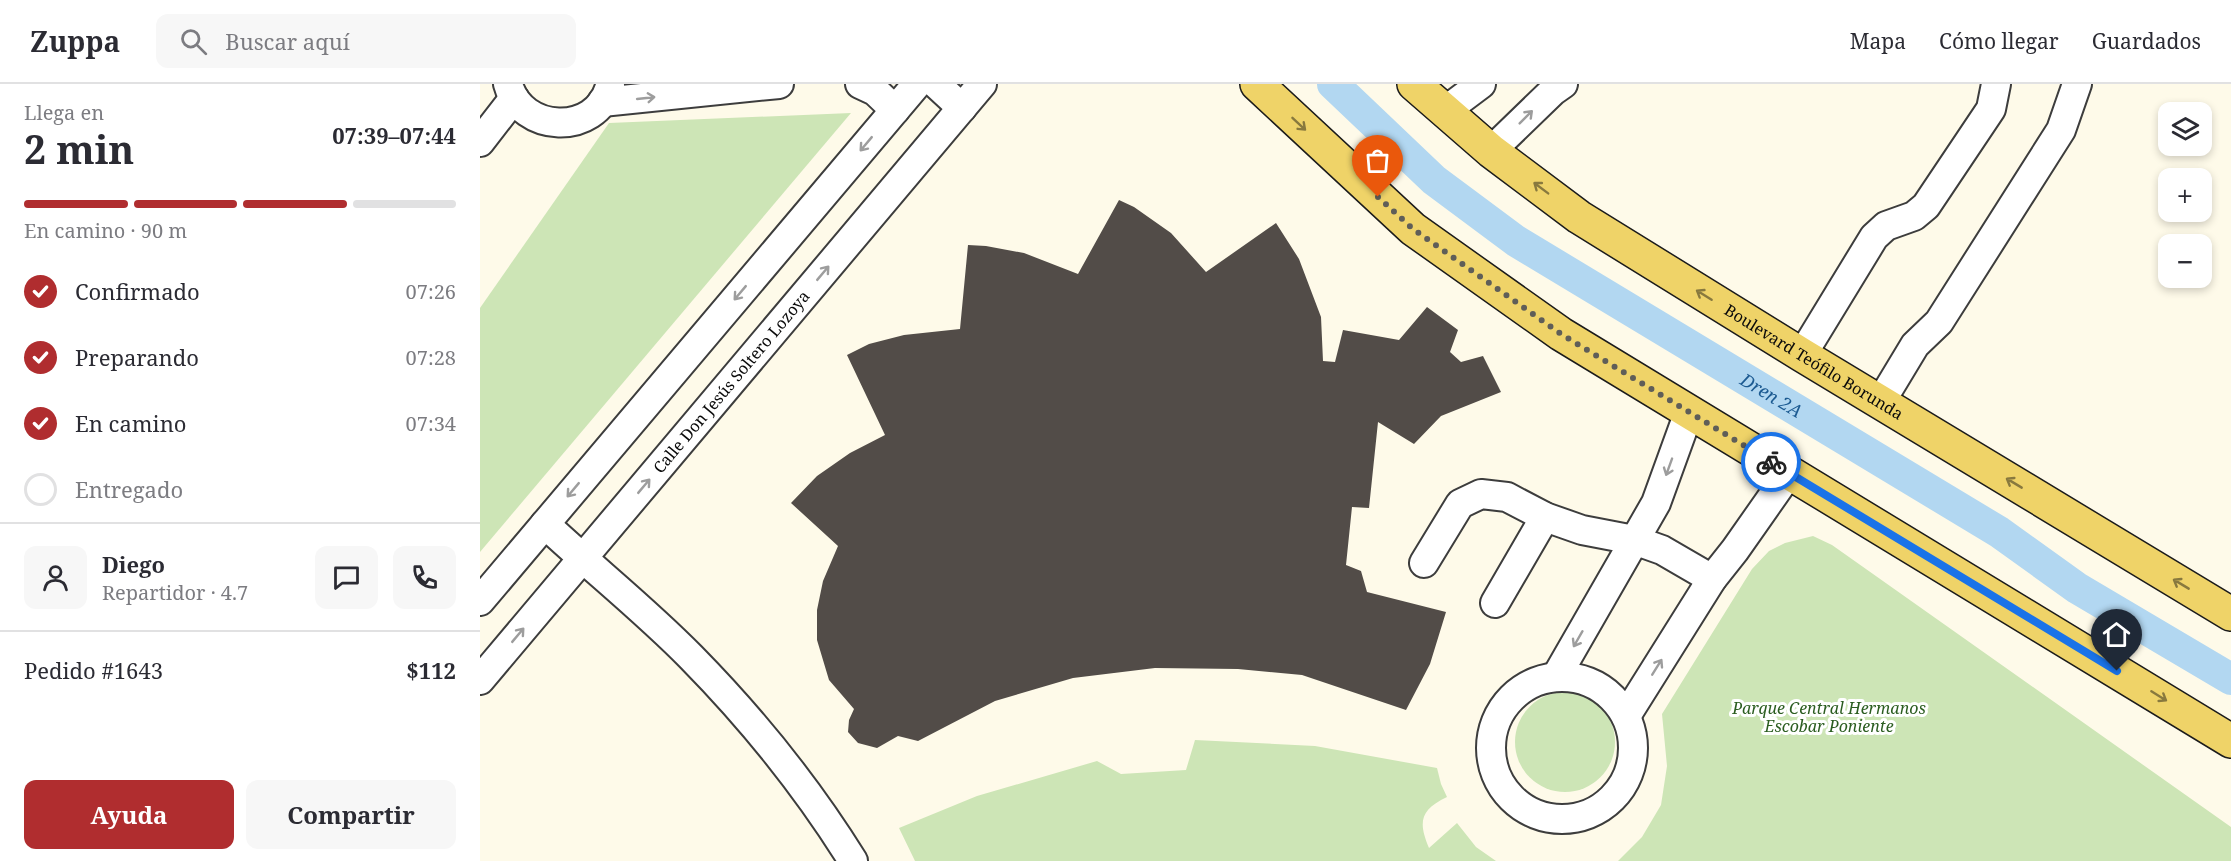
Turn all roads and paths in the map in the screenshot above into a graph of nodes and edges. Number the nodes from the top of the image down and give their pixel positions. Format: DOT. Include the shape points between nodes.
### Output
graph roads {
  1 [pos="779,84"];
  2 [pos="860,84"];
  3 [pos="918,84"];
  4 [pos="936,84"];
  5 [pos="982,84"];
  6 [pos="1257,84"];
  7 [pos="1414,84"];
  8 [pos="1481,84"];
  9 [pos="1563,84"];
  10 [pos="1996,84"];
  11 [pos="2077,84"];
  12 [pos="511,91"];
  13 [pos="606,93"];
  14 [pos="962,108"];
  15 [pos="896,110"];
  16 [pos="1444,111"];
  17 [pos="480,142"];
  18 [pos="1491,151"];
  19 [pos="1802,355"];
  20 [pos="1880,403"];
  21 [pos="1689,412"];
  22 [pos="1789,473"];
  23 [pos="1545,517"];
  24 [pos="545,524"];
  25 [pos="1634,540"];
  26 [pos="582,559"];
  27 [pos="1424,563"];
  28 [pos="1712,579"];
  29 [pos="480,601"];
  30 [pos="1495,603"];
  31 [pos="2231,614"];
  32 [pos="1556,677"];
  33 [pos="480,680"];
  34 [pos="1626,716"];
  35 [pos="2231,741"];
  36 [pos="854,861"];
  13 -- 1 [label="street, one-way"];
  2 -- 15 [label="street" via="875,91"];
  3 -- 15 [label="street"];
  4 -- 14 [label="street"];
  5 -- 14 [label="street, Calle Don Jesús Soltero Lozoya"];
  6 -- 21 [label="main road, one-way" via="1413,229 1561,334"];
  7 -- 16 [label="main road, Boulevard Teófilo Borunda"];
  8 -- 16 [label="street"];
  18 -- 9 [label="street, one-way"];
  10 -- 19 [label="street" via="1991,109 1926,206 1914,216 1886,226 1874,237"];
  11 -- 20 [label="street" via="2061,130 1939,322 1915,345"];
  12 -- 13 [label="street" via="525,111 557,124 574,122 590,114"];
  12 -- 17 [label="street"];
  26 -- 14 [label="street, Calle Don Jesús Soltero Lozoya, one-way"];
  15 -- 24 [label="street, one-way"];
  16 -- 18 [label="main road, Boulevard Teófilo Borunda"];
  19 -- 18 [label="main road, Boulevard Teófilo Borunda, one-way" via="1579,218"];
  19 -- 20 [label="main road, Boulevard Teófilo Borunda"];
  31 -- 20 [label="main road, Boulevard Teófilo Borunda, one-way"];
  21 -- 22 [label="main road"];
  21 -- 25 [label="street, one-way" via="1656,503"];
  22 -- 28 [label="street"];
  22 -- 35 [label="main road, one-way"];
  23 -- 25 [label="street" via="1582,530"];
  23 -- 27 [label="street" via="1507,497 1481,494 1460,504"];
  23 -- 30 [label="street"];
  24 -- 26 [label="street"];
  24 -- 29 [label="street"];
  25 -- 28 [label="street" via="1662,549"];
  25 -- 32 [label="street, one-way"];
  33 -- 26 [label="street, Calle Don Jesús Soltero Lozoya, one-way"];
  26 -- 36 [label="street" via="690,656 762,734 825,815"];
  34 -- 28 [label="street, one-way"];
  32 -- 34 [label="street" via="1597,686 1614,699"];
  32 -- 34 [label="street" via="1533,682 1514,694 1500,712 1492,734 1491,757 1498,779 1511,798 1530,811 1549,818 1574,818 1594,811 1612,798 1625,780 1632,759 1632,737"];
}
